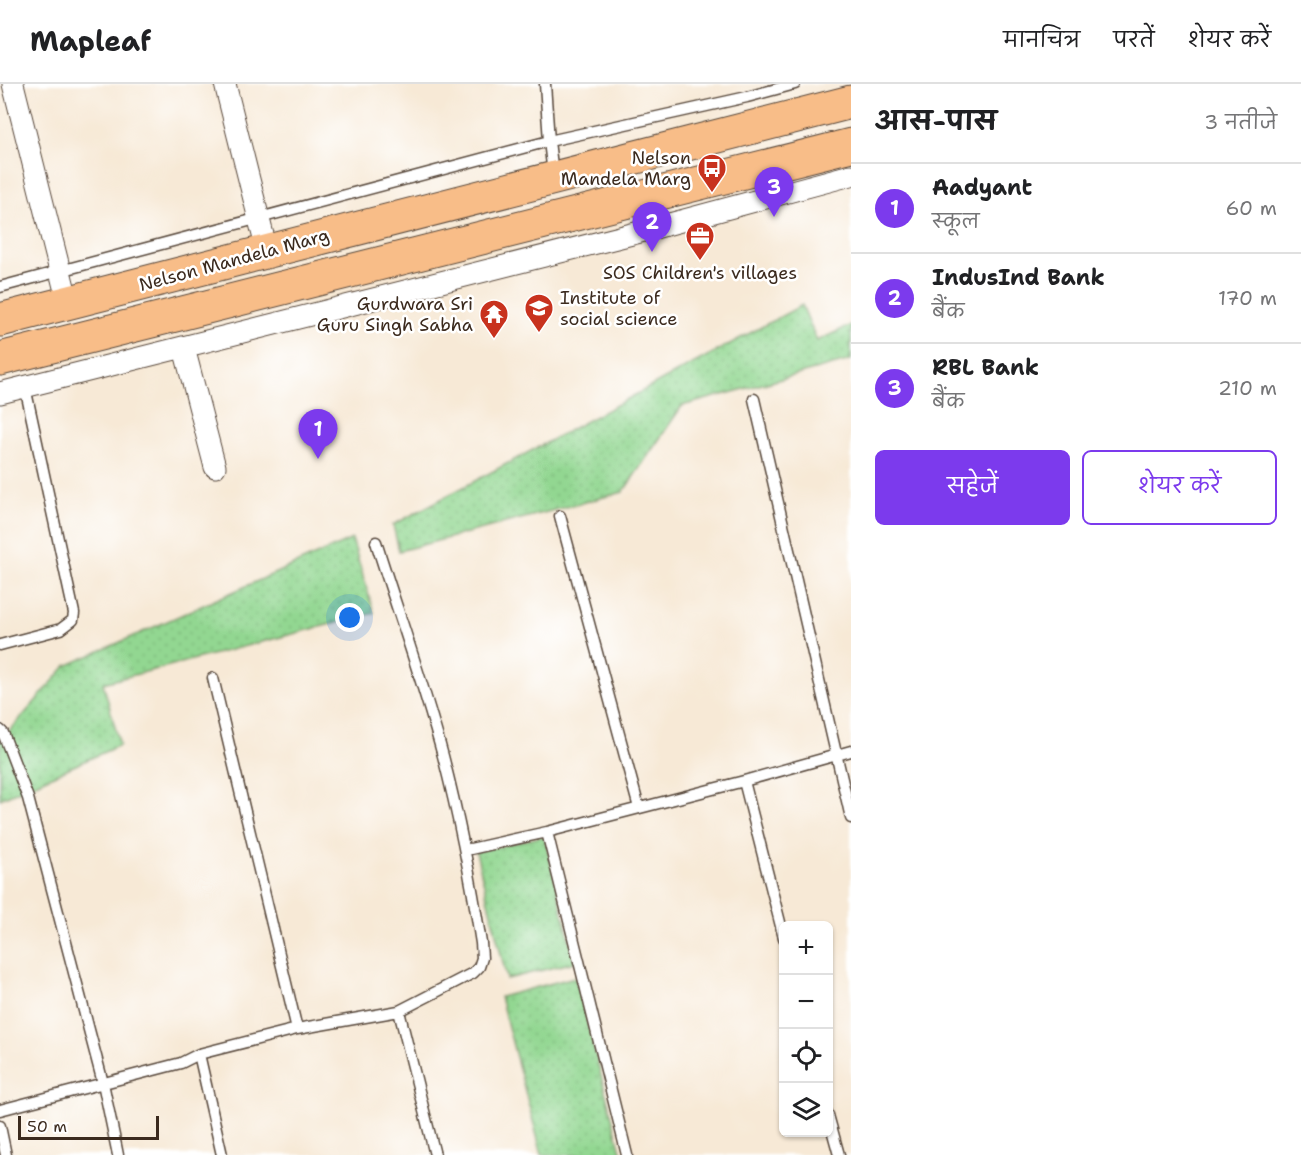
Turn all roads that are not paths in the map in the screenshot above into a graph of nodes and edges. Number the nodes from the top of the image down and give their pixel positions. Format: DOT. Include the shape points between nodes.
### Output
graph roads {
  1 [pos="13,84"];
  2 [pos="225,84"];
  3 [pos="545,84"];
  4 [pos="795,84"];
  5 [pos="851,102"];
  6 [pos="758,110"];
  7 [pos="549,141"];
  8 [pos="851,145"];
  9 [pos="851,175"];
  10 [pos="554,177"];
  11 [pos="260,218"];
  12 [pos="267,251"];
  13 [pos="60,271"];
  14 [pos="0,287"];
  15 [pos="68,303"];
  16 [pos="0,320"];
  17 [pos="184,348"];
  18 [pos="0,359"];
  19 [pos="25,387"];
  20 [pos="0,393"];
  21 [pos="754,399"];
  22 [pos="215,467"];
  23 [pos="560,516"];
  24 [pos="376,542"];
  25 [pos="0,645"];
  26 [pos="213,678"];
  27 [pos="0,730"];
  28 [pos="851,751"];
  29 [pos="835,755"];
  30 [pos="744,782"];
  31 [pos="639,808"];
  32 [pos="851,818"];
  33 [pos="547,832"];
  34 [pos="466,850"];
  35 [pos="779,922"];
  36 [pos="399,1011"];
  37 [pos="297,1029"];
  38 [pos="199,1054"];
  39 [pos="103,1083"];
  40 [pos="0,1110"];
  41 [pos="0,1126"];
  42 [pos="833,1133"];
  43 [pos="6,1155"];
  44 [pos="118,1155"];
  45 [pos="222,1155"];
  46 [pos="435,1155"];
  47 [pos="627,1155"];
  48 [pos="839,1155"];
  1 -- 13 [label="street"];
  2 -- 11 [label="street"];
  3 -- 7 [label="lane"];
  4 -- 6 [label="lane"];
  5 -- 6 [label="main road, Nelson Mandela Marg"];
  6 -- 7 [label="lane"];
  6 -- 10 [label="main road, Nelson Mandela Marg"];
  7 -- 10 [label="lane"];
  7 -- 11 [label="lane"];
  8 -- 18 [label="main road, Nelson Mandela Marg"];
  9 -- 17 [label="street"];
  10 -- 12 [label="main road, Nelson Mandela Marg"];
  11 -- 12 [label="street"];
  11 -- 13 [label="lane"];
  12 -- 15 [label="main road, Nelson Mandela Marg"];
  13 -- 14 [label="lane"];
  13 -- 15 [label="street"];
  15 -- 16 [label="main road, Nelson Mandela Marg"];
  17 -- 19 [label="street"];
  17 -- 22 [label="street"];
  19 -- 20 [label="street"];
  19 -- 25 [label="lane" via="74,613 69,625 61,629"];
  21 -- 29 [label="lane"];
  23 -- 31 [label="lane"];
  24 -- 34 [label="lane" via="442,752"];
  26 -- 37 [label="lane"];
  27 -- 39 [label="lane" via="28,798"];
  28 -- 29 [label="lane"];
  29 -- 30 [label="lane"];
  29 -- 32 [label="lane"];
  30 -- 31 [label="lane"];
  30 -- 35 [label="lane"];
  31 -- 33 [label="lane"];
  33 -- 34 [label="lane"];
  33 -- 47 [label="lane"];
  34 -- 36 [label="lane" via="481,943 479,967"];
  36 -- 37 [label="lane"];
  36 -- 46 [label="lane"];
  37 -- 38 [label="lane"];
  38 -- 39 [label="lane" via="182,1063"];
  38 -- 45 [label="lane"];
  39 -- 40 [label="lane"];
  39 -- 44 [label="lane"];
  41 -- 43 [label="lane"];
  42 -- 48 [label="lane"];
}
